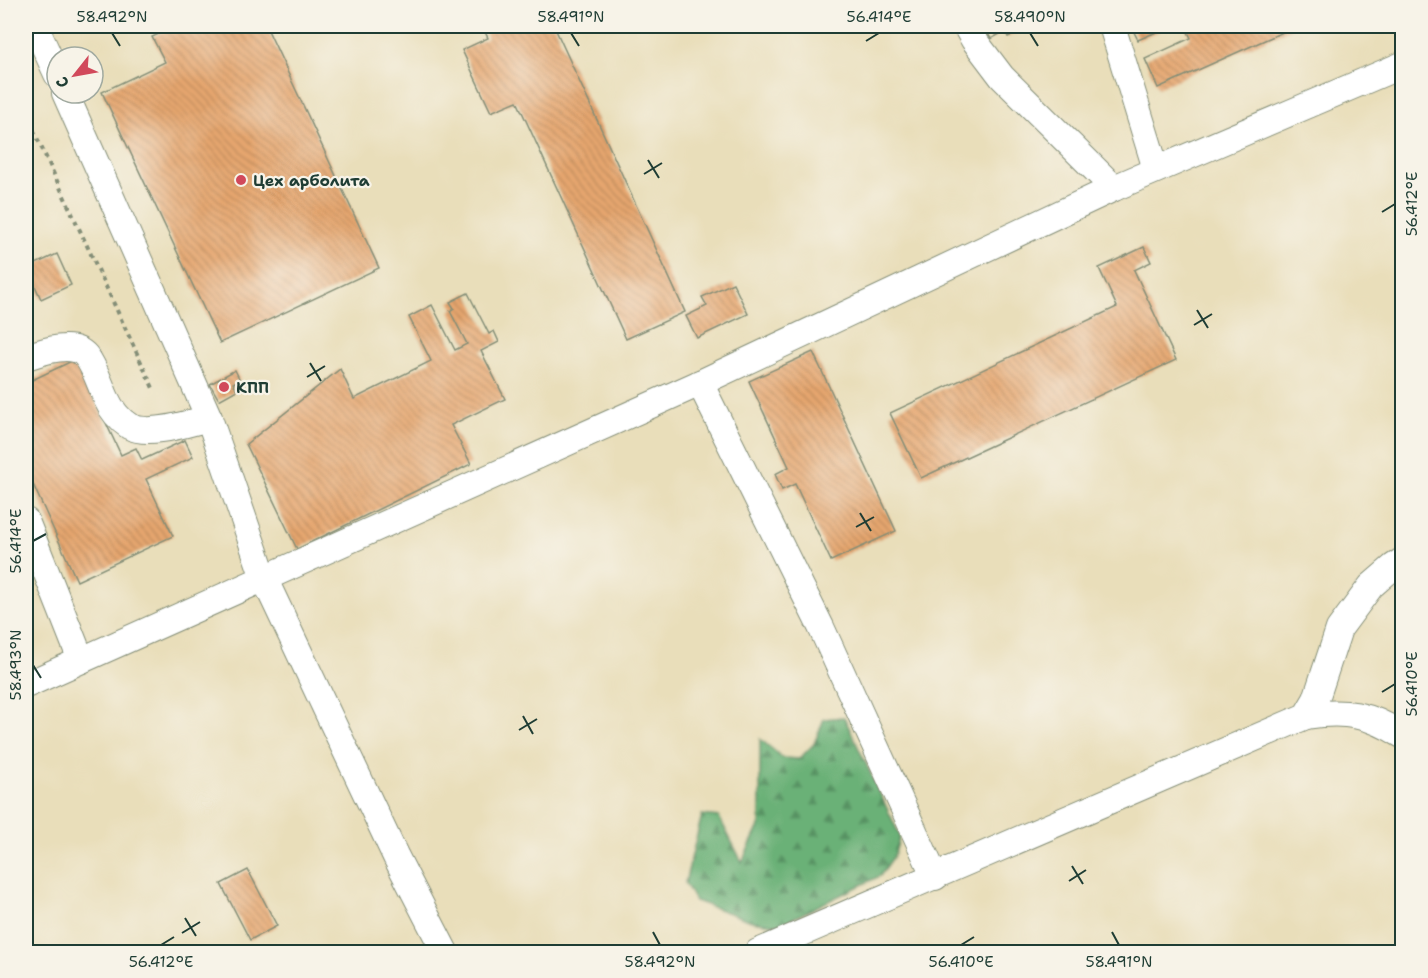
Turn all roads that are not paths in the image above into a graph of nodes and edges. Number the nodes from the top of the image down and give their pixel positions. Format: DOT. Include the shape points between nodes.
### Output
graph roads {
  1 [pos="35,26"];
  2 [pos="966,26"];
  3 [pos="1113,26"];
  4 [pos="45,48"];
  5 [pos="1402,66"];
  6 [pos="70,105"];
  7 [pos="1156,169"];
  8 [pos="1114,188"];
  9 [pos="26,357"];
  10 [pos="700,383"];
  11 [pos="209,418"];
  12 [pos="26,521"];
  13 [pos="1402,561"];
  14 [pos="264,578"];
  15 [pos="81,660"];
  16 [pos="26,685"];
  17 [pos="1306,716"];
  18 [pos="1402,735"];
  19 [pos="935,877"];
  20 [pos="446,952"];
  21 [pos="758,952"];
  1 -- 4 [label="lane"];
  2 -- 8 [label="lane" via="1002,77"];
  3 -- 7 [label="lane"];
  5 -- 7 [label="lane"];
  6 -- 11 [label="lane"];
  7 -- 8 [label="lane"];
  8 -- 10 [label="lane"];
  9 -- 11 [label="lane" via="51,349 77,349 86,356 113,412 129,426 148,430"];
  10 -- 14 [label="lane"];
  10 -- 19 [label="lane" via="821,627"];
  11 -- 14 [label="lane"];
  12 -- 15 [label="lane"];
  13 -- 17 [label="lane" via="1371,586 1339,629 1316,699"];
  14 -- 15 [label="lane"];
  14 -- 20 [label="lane" via="396,857"];
  15 -- 16 [label="lane"];
  17 -- 18 [label="lane" via="1349,714 1371,719"];
  17 -- 19 [label="lane"];
  19 -- 21 [label="lane"];
}
